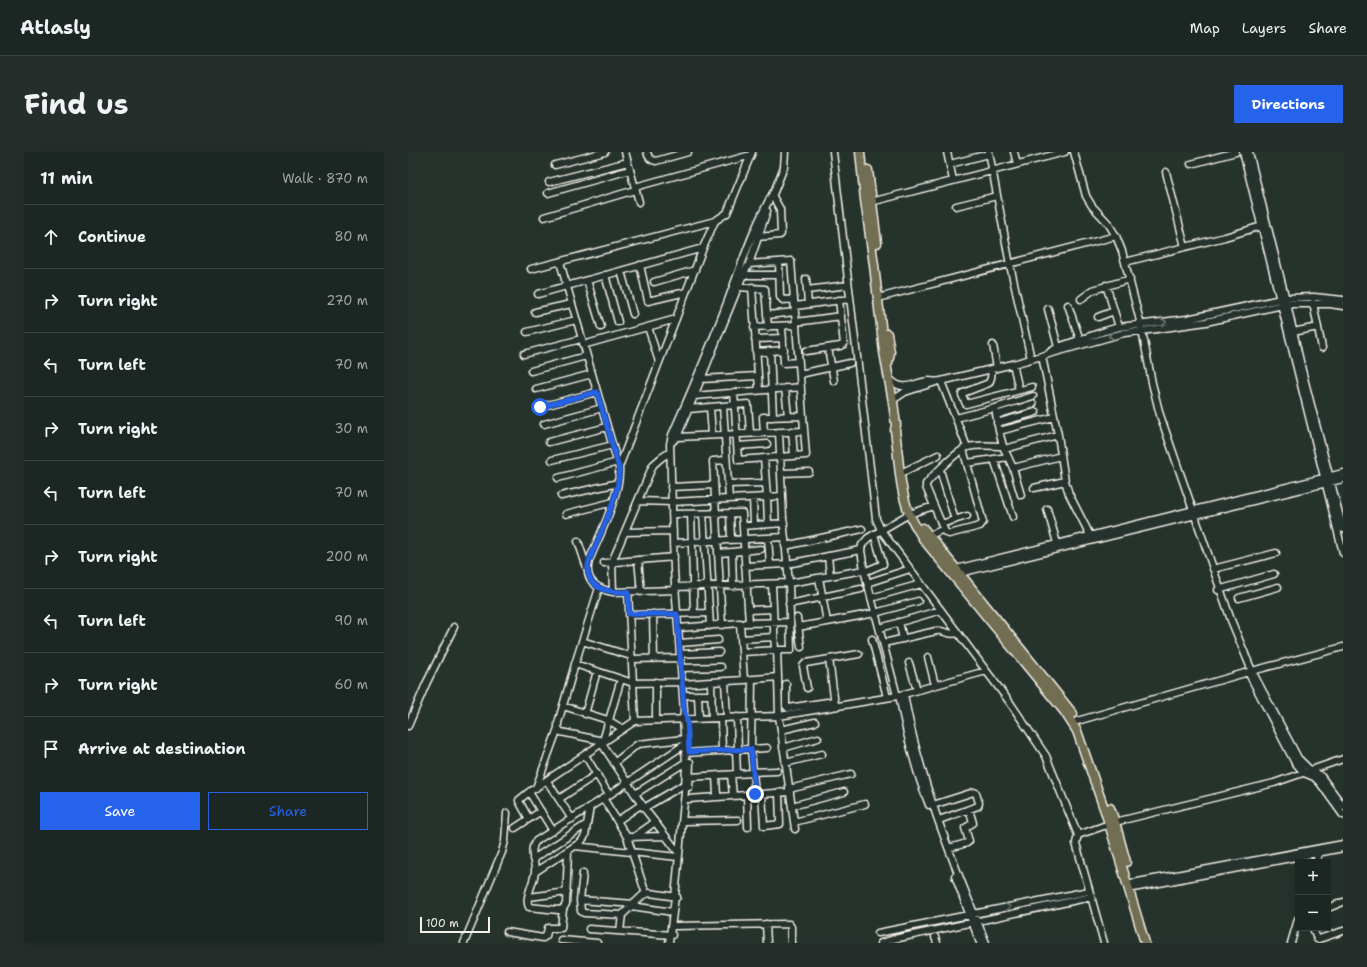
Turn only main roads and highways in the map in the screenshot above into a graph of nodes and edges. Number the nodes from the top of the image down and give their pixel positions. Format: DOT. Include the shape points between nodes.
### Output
graph roads {
  1 [pos="860,152"];
  2 [pos="866,152"];
  3 [pos="888,369"];
  4 [pos="896,425"];
  5 [pos="911,514"];
  6 [pos="1112,823"];
  7 [pos="1130,886"];
  8 [pos="1145,943"];
  9 [pos="1150,943"];
  1 -- 3 [label="main road"];
  2 -- 3 [label="main road" via="890,352"];
  3 -- 4 [label="main road"];
  4 -- 5 [label="main road" via="900,430"];
  4 -- 5 [label="main road" via="904,498"];
  5 -- 6 [label="main road" via="924,540 1070,719"];
  5 -- 6 [label="main road" via="1066,704 1081,728"];
  6 -- 7 [label="main road"];
  7 -- 8 [label="main road"];
  7 -- 9 [label="main road"];
}
